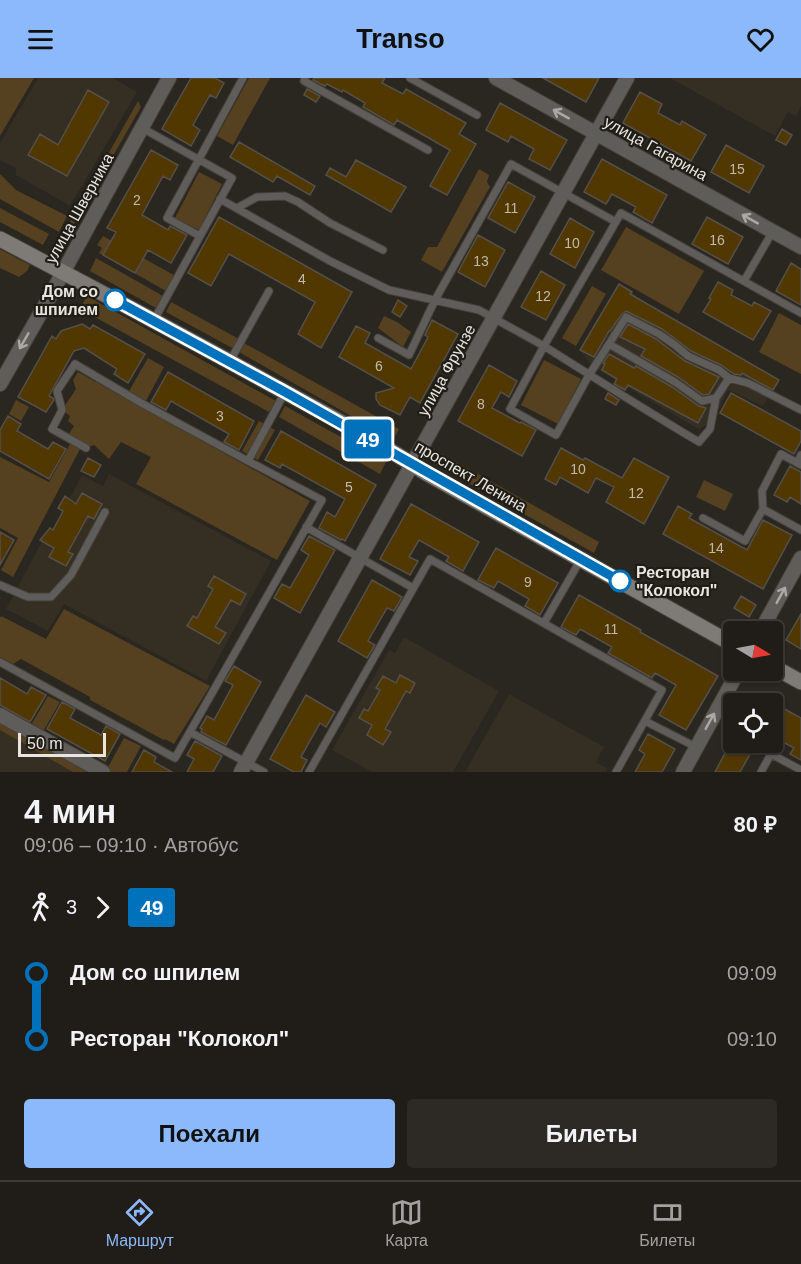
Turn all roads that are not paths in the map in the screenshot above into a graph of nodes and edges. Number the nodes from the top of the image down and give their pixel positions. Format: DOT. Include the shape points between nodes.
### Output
graph roads {
  1 [pos="169,78"];
  2 [pos="243,78"];
  3 [pos="305,78"];
  4 [pos="410,78"];
  5 [pos="496,78"];
  6 [pos="627,78"];
  7 [pos="477,116"];
  8 [pos="142,128"];
  9 [pos="596,134"];
  10 [pos="428,150"];
  11 [pos="199,159"];
  12 [pos="563,193"];
  13 [pos="220,199"];
  14 [pos="237,208"];
  15 [pos="616,222"];
  16 [pos="773,231"];
  17 [pos="200,236"];
  18 [pos="0,239"];
  19 [pos="801,247"];
  20 [pos="382,250"];
  21 [pos="63,272"];
  22 [pos="744,281"];
  23 [pos="269,291"];
  24 [pos="435,300"];
  25 [pos="801,313"];
  26 [pos="494,317"];
  27 [pos="154,321"];
  28 [pos="378,338"];
  29 [pos="609,344"];
  30 [pos="544,346"];
  31 [pos="230,362"];
  32 [pos="589,375"];
  33 [pos="729,378"];
  34 [pos="0,384"];
  35 [pos="285,392"];
  36 [pos="717,398"];
  37 [pos="801,410"];
  38 [pos="86,448"];
  39 [pos="801,455"];
  40 [pos="248,461"];
  41 [pos="412,464"];
  42 [pos="799,464"];
  43 [pos="763,509"];
  44 [pos="105,512"];
  45 [pos="703,518"];
  46 [pos="306,527"];
  47 [pos="801,530"];
  48 [pos="360,558"];
  49 [pos="801,558"];
  50 [pos="581,559"];
  51 [pos="0,585"];
  52 [pos="413,588"];
  53 [pos="766,621"];
  54 [pos="544,623"];
  55 [pos="723,639"];
  56 [pos="0,662"];
  57 [pos="783,672"];
  58 [pos="732,681"];
  59 [pos="801,682"];
  60 [pos="0,715"];
  61 [pos="645,721"];
  62 [pos="190,732"];
  63 [pos="696,747"];
  64 [pos="244,767"];
  65 [pos="801,770"];
  66 [pos="103,772"];
  67 [pos="264,772"];
  68 [pos="309,772"];
  69 [pos="616,772"];
  70 [pos="682,772"];
  71 [pos="761,772"];
  1 -- 8 [label="street, улица Шверника"];
  2 -- 11 [label="lane"];
  3 -- 10 [label="lane" via="304,81"];
  4 -- 7 [label="lane"];
  9 -- 5 [label="street, улица Гагарина, one-way"];
  6 -- 9 [label="street, улица Фрунзе"];
  8 -- 11 [label="lane"];
  8 -- 21 [label="street, улица Шверника"];
  9 -- 12 [label="street, улица Фрунзе"];
  16 -- 9 [label="street, улица Гагарина, one-way"];
  11 -- 13 [label="lane" via="232,178"];
  11 -- 17 [label="lane" via="167,218"];
  12 -- 15 [label="lane"];
  12 -- 24 [label="lane" via="511,164"];
  12 -- 26 [label="street, улица Фрунзе"];
  13 -- 14 [label="lane"];
  13 -- 17 [label="lane"];
  14 -- 20 [label="lane" via="257,197 285,196"];
  14 -- 24 [label="lane" via="389,290"];
  15 -- 22 [label="lane" via="621,213"];
  15 -- 30 [label="lane"];
  16 -- 19 [label="street, улица Гагарина"];
  16 -- 22 [label="lane"];
  17 -- 27 [label="lane"];
  18 -- 21 [label="street, проспект Ленина"];
  21 -- 27 [label="street, проспект Ленина"];
  21 -- 34 [label="street, улица Шверника, one-way"];
  22 -- 25 [label="lane"];
  23 -- 31 [label="lane"];
  24 -- 26 [label="lane"];
  24 -- 28 [label="lane" via="409,355"];
  26 -- 30 [label="lane"];
  26 -- 41 [label="street, улица Фрунзе"];
  27 -- 31 [label="street, проспект Ленина"];
  29 -- 32 [label="lane"];
  29 -- 33 [label="lane" via="626,317"];
  29 -- 36 [label="lane" via="702,401"];
  30 -- 32 [label="lane"];
  30 -- 32 [label="lane" via="510,409 556,435"];
  31 -- 35 [label="street, проспект Ленина"];
  32 -- 36 [label="lane" via="699,442 710,429"];
  33 -- 36 [label="lane"];
  33 -- 37 [label="lane" via="748,383"];
  35 -- 40 [label="lane"];
  35 -- 41 [label="street, проспект Ленина"];
  38 -- 40 [label="lane" via="52,429 62,410 57,391 75,364"];
  39 -- 42 [label="lane"];
  40 -- 46 [label="lane" via="322,500"];
  41 -- 48 [label="street, улица Фрунзе"];
  41 -- 50 [label="street, проспект Ленина"];
  42 -- 43 [label="lane" via="781,454 762,491"];
  43 -- 45 [label="lane" via="745,541"];
  43 -- 47 [label="lane"];
  44 -- 51 [label="lane" via="71,575 51,597 28,597"];
  46 -- 48 [label="lane"];
  46 -- 62 [label="lane"];
  48 -- 52 [label="lane"];
  48 -- 64 [label="street, улица Фрунзе"];
  53 -- 49 [label="street, one-way"];
  50 -- 54 [label="lane"];
  50 -- 55 [label="street, проспект Ленина"];
  52 -- 54 [label="lane" via="430,559"];
  52 -- 68 [label="lane"];
  54 -- 61 [label="lane" via="663,690"];
  56 -- 62 [label="lane" via="175,758"];
  57 -- 59 [label="street"];
  63 -- 58 [label="street, one-way"];
  60 -- 66 [label="street"];
  61 -- 63 [label="lane"];
  61 -- 69 [label="lane"];
  62 -- 64 [label="lane"];
  63 -- 70 [label="street"];
  64 -- 67 [label="lane"];
  65 -- 71 [label="lane" via="771,754"];
}
